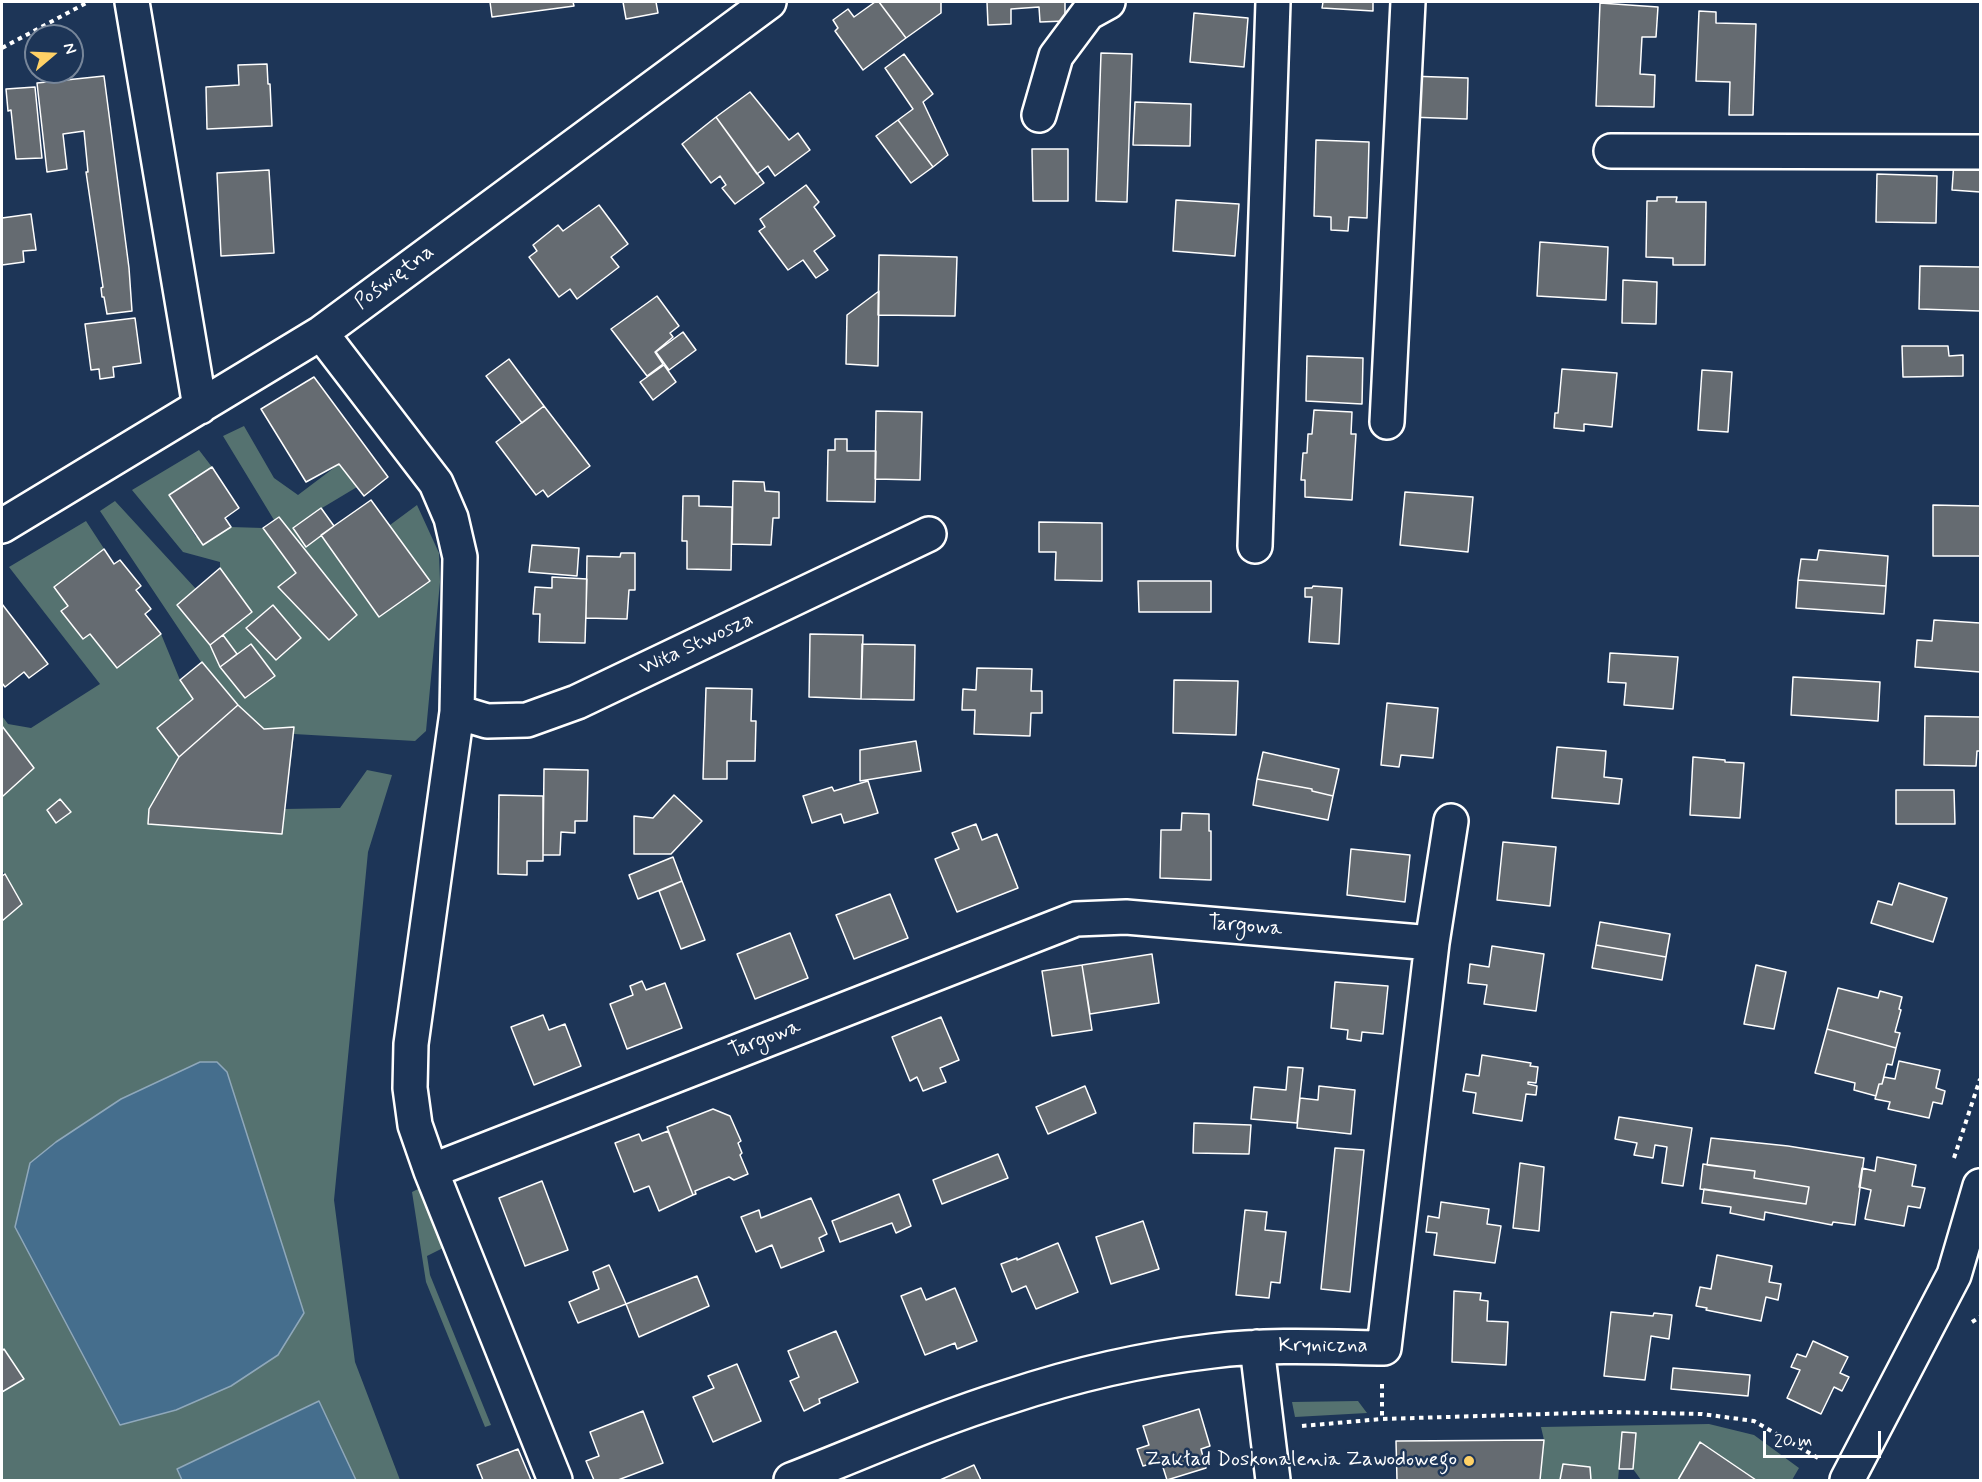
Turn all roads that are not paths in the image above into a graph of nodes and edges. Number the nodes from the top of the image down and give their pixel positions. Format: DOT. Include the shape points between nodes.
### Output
graph roads {
  1 [pos="132,2"];
  2 [pos="769,2"];
  3 [pos="1108,2"];
  4 [pos="1274,2"];
  5 [pos="1408,2"];
  6 [pos="1039,115"];
  7 [pos="1611,152"];
  8 [pos="1980,152"];
  9 [pos="321,333"];
  10 [pos="200,407"];
  11 [pos="1387,422"];
  12 [pos="2,526"];
  13 [pos="929,534"];
  14 [pos="1256,546"];
  15 [pos="457,712"];
  16 [pos="1451,821"];
  17 [pos="1432,943"];
  18 [pos="431,1171"];
  19 [pos="1980,1186"];
  20 [pos="1967,1279"];
  21 [pos="1257,1347"];
  22 [pos="1836,1471"];
  23 [pos="555,1480"];
  24 [pos="791,1480"];
  25 [pos="1273,1480"];
  1 -- 10 [label="street"];
  2 -- 9 [label="street, Poświętna"];
  3 -- 6 [label="street" via="1088,13 1056,56"];
  4 -- 14 [label="street"];
  5 -- 11 [label="street"];
  7 -- 8 [label="street"];
  9 -- 10 [label="street, Poświętna"];
  9 -- 15 [label="street" via="436,483 451,518 460,557"];
  10 -- 12 [label="street, Poświętna"];
  13 -- 15 [label="street, Wita Stwosza" via="577,702 527,720 488,721"];
  15 -- 18 [label="street" via="411,1044 410,1088 415,1125"];
  16 -- 17 [label="street"];
  17 -- 18 [label="street, Targowa" via="1126,917 1076,918"];
  17 -- 21 [label="street, Kryniczna" via="1384,1348"];
  18 -- 23 [label="street"];
  19 -- 20 [label="street"];
  20 -- 22 [label="street"];
  21 -- 24 [label="street, Kryniczna" via="1158,1359 1050,1384"];
  21 -- 25 [label="street"];
}
